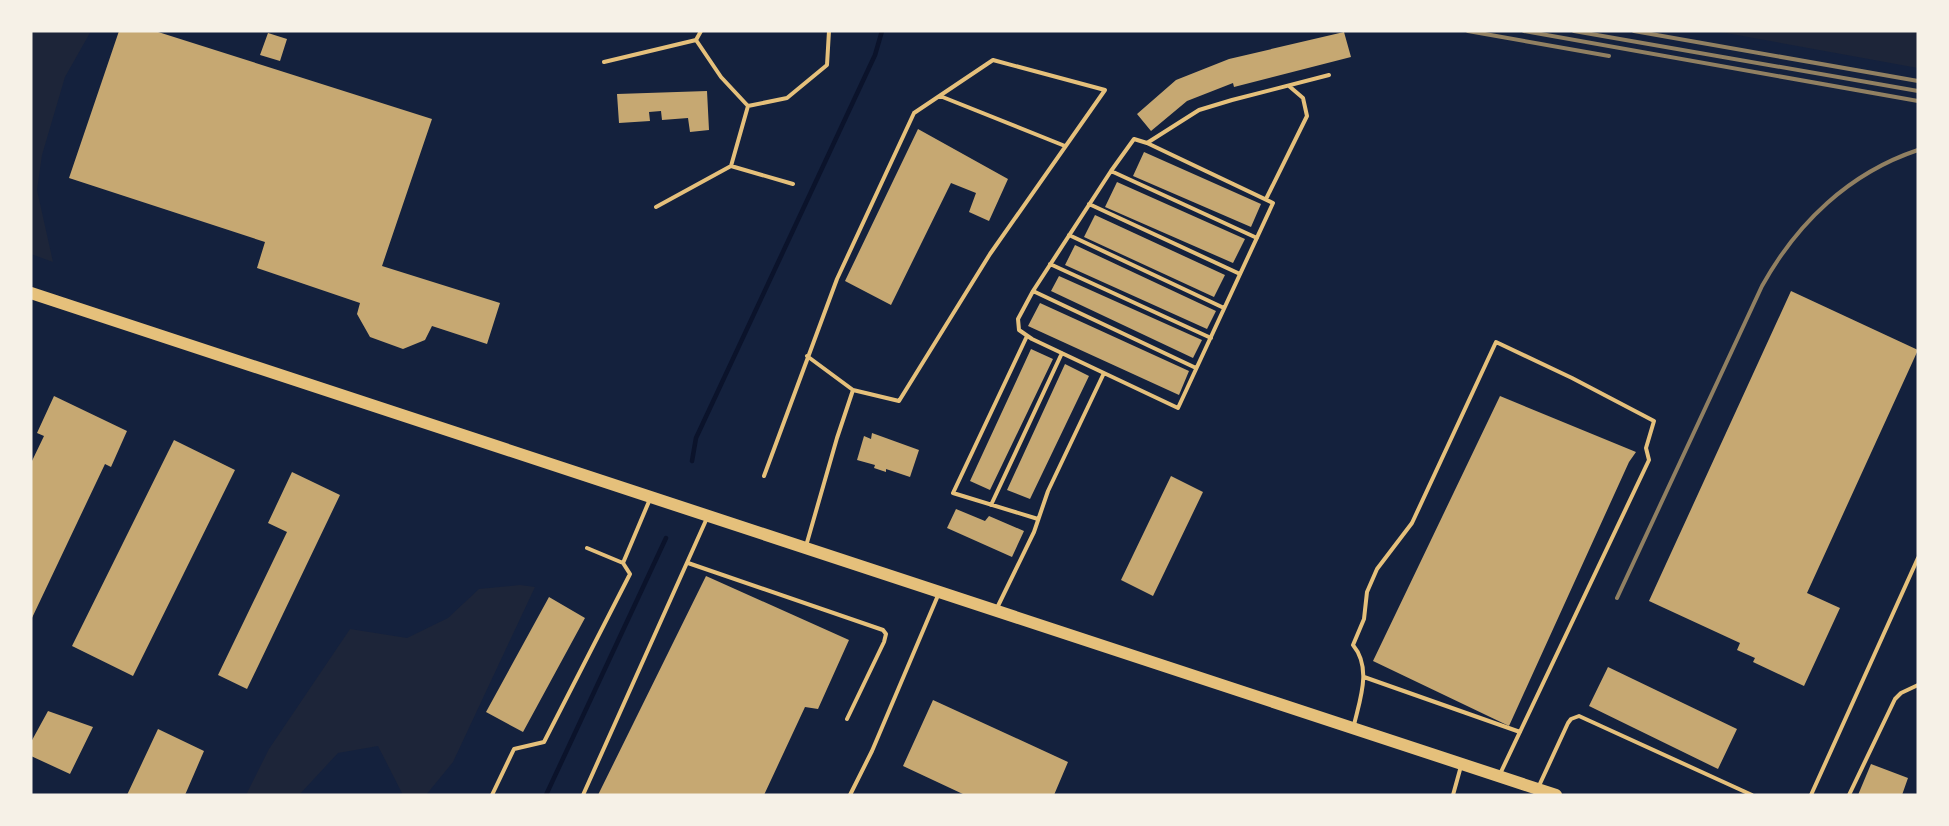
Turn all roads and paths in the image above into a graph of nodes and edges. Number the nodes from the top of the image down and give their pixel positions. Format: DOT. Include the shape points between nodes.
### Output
graph roads {
  1 [pos="701,31"];
  2 [pos="829,31"];
  3 [pos="696,40"];
  4 [pos="604,62"];
  5 [pos="1329,75"];
  6 [pos="1289,85"];
  7 [pos="940,96"];
  8 [pos="748,106"];
  9 [pos="1147,143"];
  10 [pos="1066,146"];
  11 [pos="731,166"];
  12 [pos="1111,171"];
  13 [pos="793,184"];
  14 [pos="1266,199"];
  15 [pos="1089,204"];
  16 [pos="656,208"];
  17 [pos="1069,235"];
  18 [pos="1257,238"];
  19 [pos="1050,264"];
  20 [pos="1240,274"];
  21 [pos="1033,291"];
  22 [pos="31,293"];
  23 [pos="1224,308"];
  24 [pos="1027,336"];
  25 [pos="1211,338"];
  26 [pos="1062,353"];
  27 [pos="807,356"];
  28 [pos="1196,368"];
  29 [pos="1104,373"];
  30 [pos="853,390"];
  31 [pos="764,476"];
  32 [pos="651,497"];
  33 [pos="991,505"];
  34 [pos="708,516"];
  35 [pos="1038,519"];
  36 [pos="587,548"];
  37 [pos="806,548"];
  38 [pos="1918,558"];
  39 [pos="623,563"];
  40 [pos="688,564"];
  41 [pos="940,592"];
  42 [pos="996,610"];
  43 [pos="1364,677"];
  44 [pos="1918,685"];
  45 [pos="847,719"];
  46 [pos="1353,728"];
  47 [pos="1520,732"];
  48 [pos="1462,764"];
  49 [pos="1499,776"];
  50 [pos="1537,788"];
  51 [pos="492,795"];
  52 [pos="583,795"];
  53 [pos="850,795"];
  54 [pos="1453,795"];
  55 [pos="1556,795"];
  56 [pos="1752,795"];
  57 [pos="1811,795"];
  58 [pos="1849,795"];
  1 -- 3 [label="lane"];
  2 -- 8 [label="lane" via="826,66 787,98"];
  3 -- 4 [label="lane"];
  3 -- 8 [label="lane" via="721,77"];
  5 -- 6 [label="lane"];
  6 -- 9 [label="lane" via="1199,110"];
  6 -- 14 [label="lane" via="1303,98 1307,116"];
  7 -- 10 [label="lane"];
  7 -- 10 [label="lane" via="993,60 1105,90"];
  7 -- 27 [label="lane" via="914,113 837,279"];
  8 -- 11 [label="lane"];
  9 -- 12 [label="lane" via="1134,139"];
  9 -- 14 [label="lane"];
  10 -- 30 [label="lane" via="990,254 899,401"];
  11 -- 13 [label="lane"];
  11 -- 16 [label="lane"];
  12 -- 15 [label="lane"];
  12 -- 18 [label="lane"];
  14 -- 18 [label="lane" via="1273,202"];
  15 -- 17 [label="lane"];
  15 -- 20 [label="lane"];
  17 -- 19 [label="lane"];
  17 -- 23 [label="lane"];
  18 -- 20 [label="lane"];
  19 -- 21 [label="lane"];
  19 -- 25 [label="lane"];
  20 -- 23 [label="lane"];
  21 -- 24 [label="lane" via="1017,325"];
  21 -- 28 [label="lane"];
  22 -- 32 [label="main road"];
  23 -- 25 [label="lane"];
  24 -- 26 [label="lane"];
  24 -- 33 [label="lane" via="953,493"];
  25 -- 28 [label="lane"];
  26 -- 29 [label="lane"];
  26 -- 33 [label="lane"];
  27 -- 30 [label="lane"];
  27 -- 31 [label="lane"];
  28 -- 29 [label="lane" via="1178,408"];
  29 -- 35 [label="lane"];
  30 -- 37 [label="lane"];
  32 -- 34 [label="main road"];
  32 -- 39 [label="lane"];
  33 -- 35 [label="lane"];
  34 -- 37 [label="main road"];
  34 -- 40 [label="lane"];
  35 -- 42 [label="lane"];
  36 -- 39 [label="lane"];
  37 -- 41 [label="main road"];
  38 -- 57 [label="lane"];
  39 -- 51 [label="lane" via="630,574 544,742 514,749"];
  40 -- 45 [label="lane" via="883,630 886,634 884,642"];
  40 -- 52 [label="lane"];
  41 -- 42 [label="main road"];
  41 -- 53 [label="lane"];
  42 -- 46 [label="main road"];
  43 -- 46 [label="lane"];
  43 -- 47 [label="lane"];
  43 -- 47 [label="lane" via="1360,657 1353,645 1364,619 1368,588 1383,558 1412,523 1496,342 1654,421 1646,448 1649,460"];
  44 -- 58 [label="lane" via="1895,699"];
  46 -- 48 [label="main road"];
  47 -- 49 [label="lane"];
  48 -- 49 [label="main road"];
  48 -- 54 [label="lane"];
  49 -- 50 [label="main road"];
  50 -- 55 [label="main road"];
  50 -- 56 [label="lane" via="1568,723 1579,716"];
}
